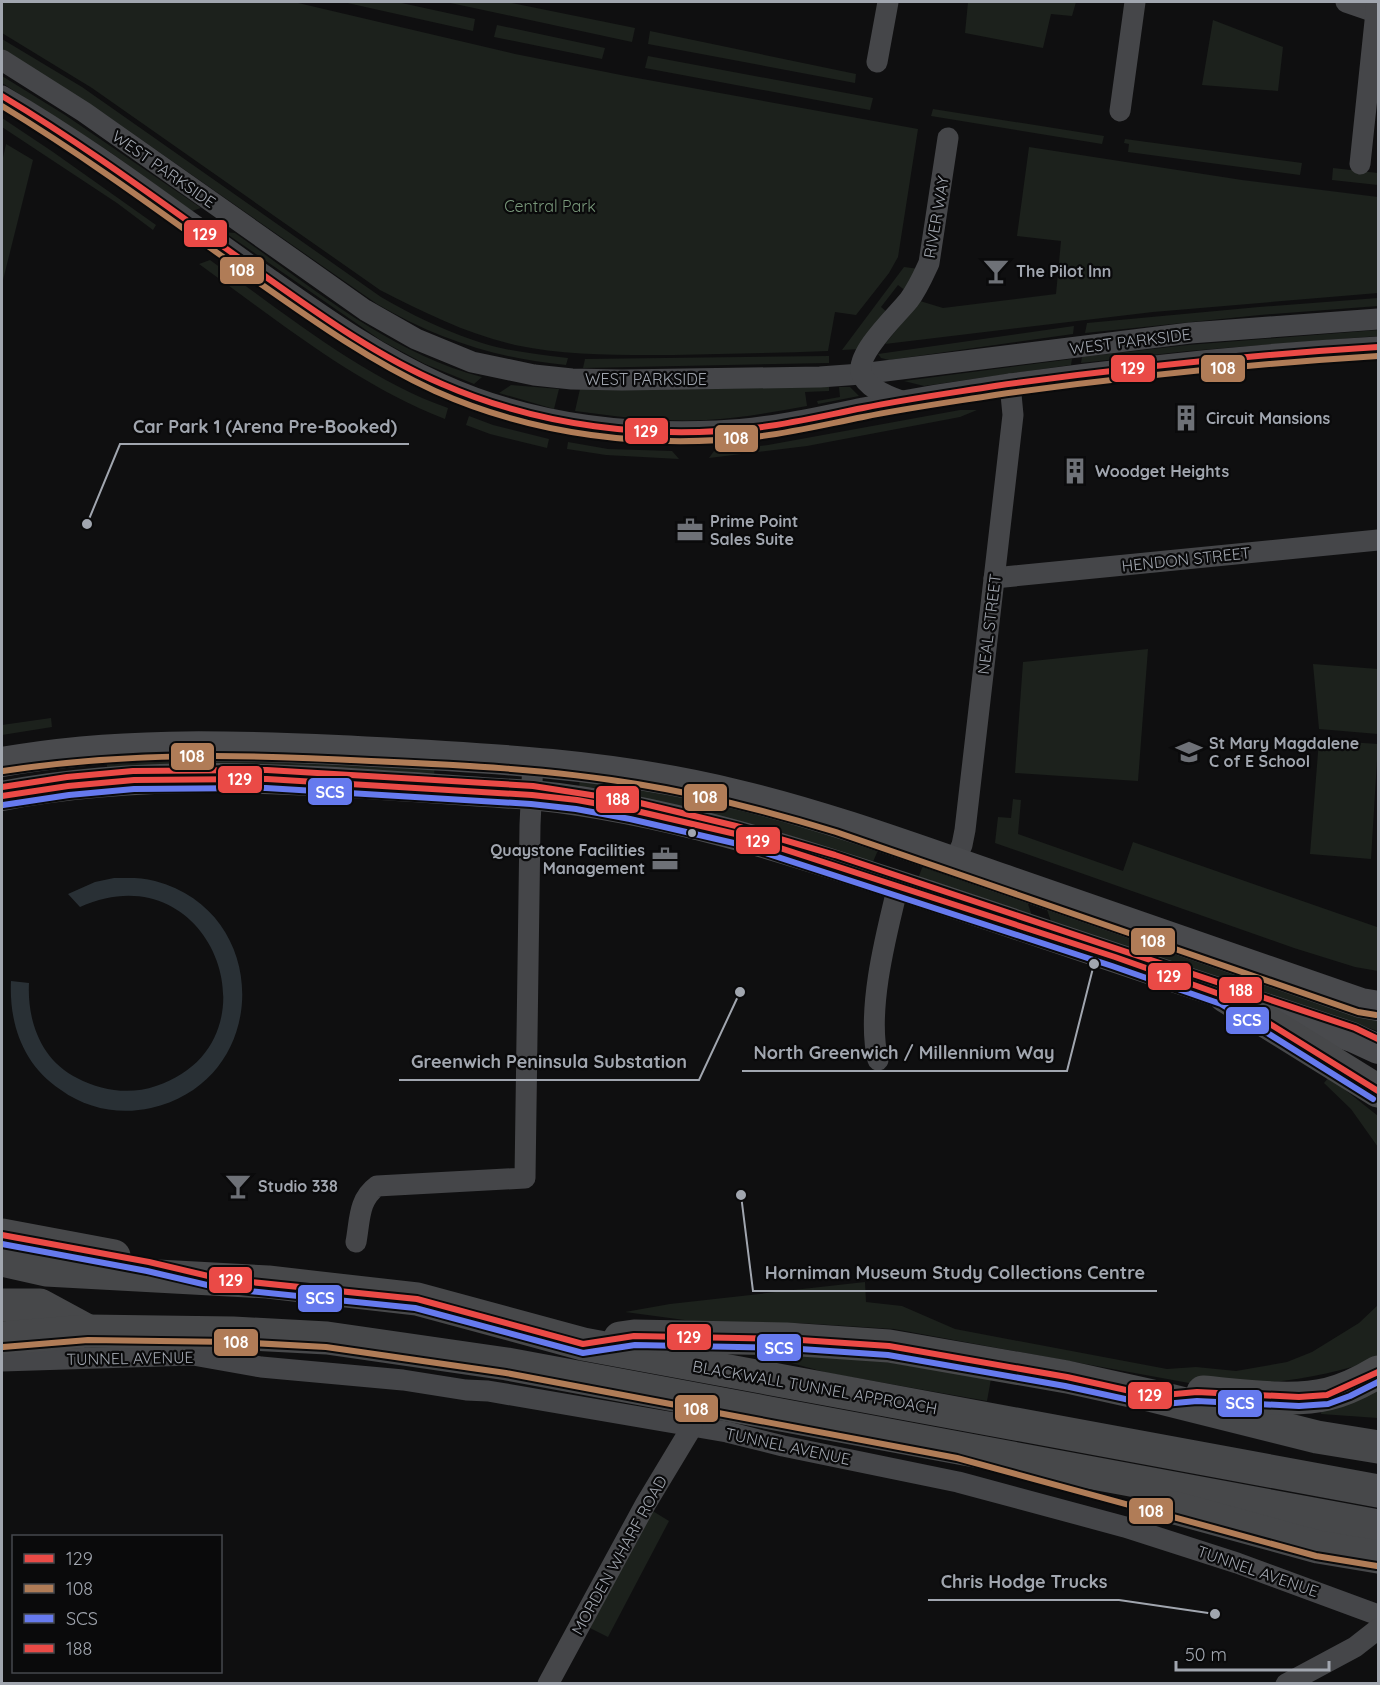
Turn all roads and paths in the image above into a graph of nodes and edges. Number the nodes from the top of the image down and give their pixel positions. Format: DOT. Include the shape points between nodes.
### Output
graph roads {
  1 [pos="888,2"];
  2 [pos="1135,2"];
  3 [pos="1347,2"];
  4 [pos="1377,9"];
  5 [pos="2,60"];
  6 [pos="877,62"];
  7 [pos="2,96"];
  8 [pos="1120,111"];
  9 [pos="948,138"];
  10 [pos="1360,164"];
  11 [pos="1378,319"];
  12 [pos="1378,347"];
  13 [pos="861,374"];
  14 [pos="1010,384"];
  15 [pos="901,401"];
  16 [pos="1378,540"];
  17 [pos="994,578"];
  18 [pos="75,752"];
  19 [pos="533,761"];
  20 [pos="2,762"];
  21 [pos="77,785"];
  22 [pos="532,795"];
  23 [pos="2,796"];
  24 [pos="954,862"];
  25 [pos="898,885"];
  26 [pos="1225,996"];
  27 [pos="1378,1006"];
  28 [pos="1378,1049"];
  29 [pos="878,1060"];
  30 [pos="1378,1090"];
  31 [pos="2,1235"];
  32 [pos="356,1242"];
  33 [pos="2,1260"];
  34 [pos="221,1279"];
  35 [pos="2,1305"];
  36 [pos="88,1330"];
  37 [pos="2,1338"];
  38 [pos="583,1344"];
  39 [pos="2,1362"];
  40 [pos="1378,1372"];
  41 [pos="1153,1396"];
  42 [pos="692,1427"];
  43 [pos="1378,1447"];
  44 [pos="959,1449"];
  45 [pos="1378,1491"];
  46 [pos="1378,1526"];
  47 [pos="1378,1557"];
  48 [pos="1378,1615"];
  49 [pos="1378,1629"];
  50 [pos="1298,1681"];
  51 [pos="548,1683"];
  1 -- 6 [label="street"];
  2 -- 8 [label="street"];
  3 -- 4 [label="street"];
  4 -- 10 [label="street"];
  5 -- 13 [label="street, WEST PARKSIDE" via="84,112 365,310 443,352 504,370 572,379"];
  7 -- 15 [label="street, WEST PARKSIDE" via="108,164 332,323 414,372 477,398 564,422 640,431 718,431 777,425"];
  9 -- 13 [label="street, RIVER WAY" via="929,263 910,299 868,348 861,362"];
  11 -- 13 [label="street, WEST PARKSIDE" via="1190,333"];
  12 -- 14 [label="street, WEST PARKSIDE" via="1183,363"];
  13 -- 15 [label="street" via="872,386"];
  14 -- 15 [label="street, WEST PARKSIDE"];
  14 -- 17 [label="street, NEAL STREET" via="1013,415"];
  16 -- 17 [label="street, HENDON STREET"];
  17 -- 24 [label="street, NEAL STREET" via="965,830"];
  18 -- 19 [label="street" via="230,745"];
  18 -- 20 [label="street"];
  18 -- 21 [label="street"];
  19 -- 22 [label="street"];
  19 -- 24 [label="street" via="734,793"];
  21 -- 22 [label="street" via="244,777"];
  21 -- 23 [label="street"];
  22 -- 25 [label="street" via="692,823"];
  22 -- 32 [label="street" via="525,1178 377,1186 363,1202"];
  24 -- 27 [label="street"];
  25 -- 26 [label="street"];
  25 -- 29 [label="street" via="886,934 875,1011"];
  26 -- 28 [label="street"];
  26 -- 30 [label="highway"];
  31 -- 34 [label="highway"];
  33 -- 34 [label="highway, BLACKWALL TUNNEL APPROACH" via="46,1270"];
  34 -- 38 [label="highway, BLACKWALL TUNNEL APPROACH" via="417,1299"];
  35 -- 36 [label="highway" via="40,1305"];
  36 -- 37 [label="highway, BLACKWALL TUNNEL APPROACH"];
  36 -- 44 [label="highway, BLACKWALL TUNNEL APPROACH" via="327,1338 519,1366"];
  38 -- 41 [label="highway" via="634,1336 889,1346"];
  38 -- 45 [label="highway, BLACKWALL TUNNEL APPROACH"];
  39 -- 42 [label="street, TUNNEL AVENUE" via="193,1355 261,1367 488,1391"];
  40 -- 41 [label="highway" via="1327,1395 1197,1392"];
  41 -- 43 [label="highway" via="1317,1437"];
  42 -- 48 [label="street, TUNNEL AVENUE" via="958,1482 1103,1521 1237,1563"];
  42 -- 51 [label="street, MORDEN WHARF ROAD"];
  44 -- 46 [label="highway, BLACKWALL TUNNEL APPROACH"];
  44 -- 47 [label="highway" via="1318,1547"];
  49 -- 50 [label="street"];
}
